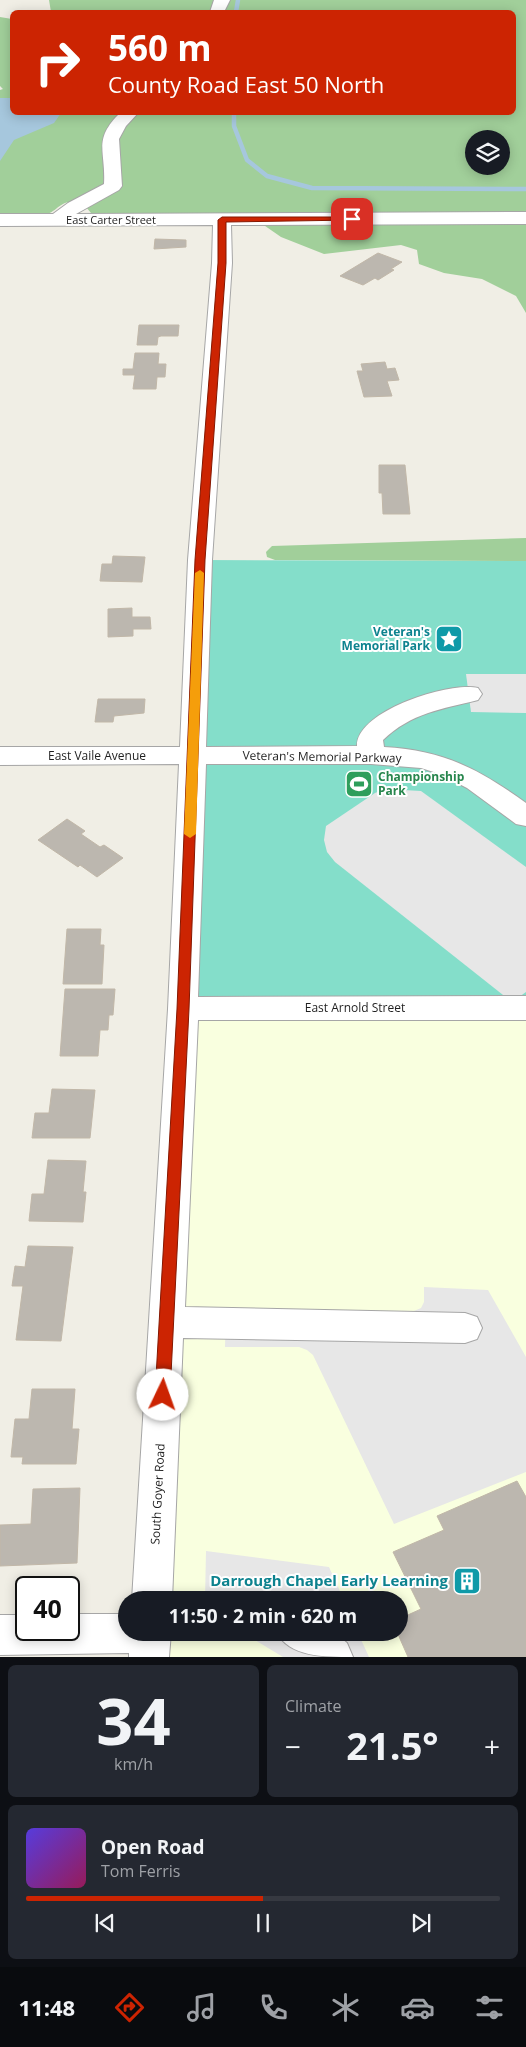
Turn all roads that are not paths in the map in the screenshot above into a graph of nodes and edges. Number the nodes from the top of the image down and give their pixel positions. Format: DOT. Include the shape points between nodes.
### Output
graph roads {
  1 [pos="128,115"];
  2 [pos="526,218"];
  3 [pos="0,220"];
  4 [pos="57,220"];
  5 [pos="222,220"];
  6 [pos="469,694"];
  7 [pos="193,755"];
  8 [pos="370,755"];
  9 [pos="0,756"];
  10 [pos="526,817"];
  11 [pos="526,1008"];
  12 [pos="183,1009"];
  13 [pos="167,1322"];
  14 [pos="465,1328"];
  15 [pos="152,1591"];
  16 [pos="118,1633"];
  17 [pos="0,1635"];
  18 [pos="150,1641"];
  19 [pos="313,1641"];
  20 [pos="149,1657"];
  21 [pos="333,1657"];
  1 -- 4 [label="street" via="112,129 109,140 114,166 113,186"];
  2 -- 5 [label="street, East Carter Street"];
  3 -- 4 [label="street, East Carter Street"];
  4 -- 5 [label="street, East Carter Street"];
  5 -- 7 [label="street, South Goyer Road" via="222,263 200,560"];
  6 -- 8 [label="street" via="432,701 385,722 370,738"];
  7 -- 8 [label="street, Veteran's Memorial Parkway"];
  7 -- 9 [label="street, East Vaile Avenue"];
  7 -- 12 [label="street, South Goyer Road"];
  8 -- 10 [label="street, Veteran's Memorial Parkway" via="421,759 448,767"];
  11 -- 12 [label="street, East Arnold Street"];
  12 -- 13 [label="street, South Goyer Road"];
  13 -- 14 [label="street"];
  13 -- 15 [label="street, South Goyer Road"];
  16 -- 17 [label="street"];
  18 -- 20 [label="street"];
  19 -- 21 [label="street"];
}
